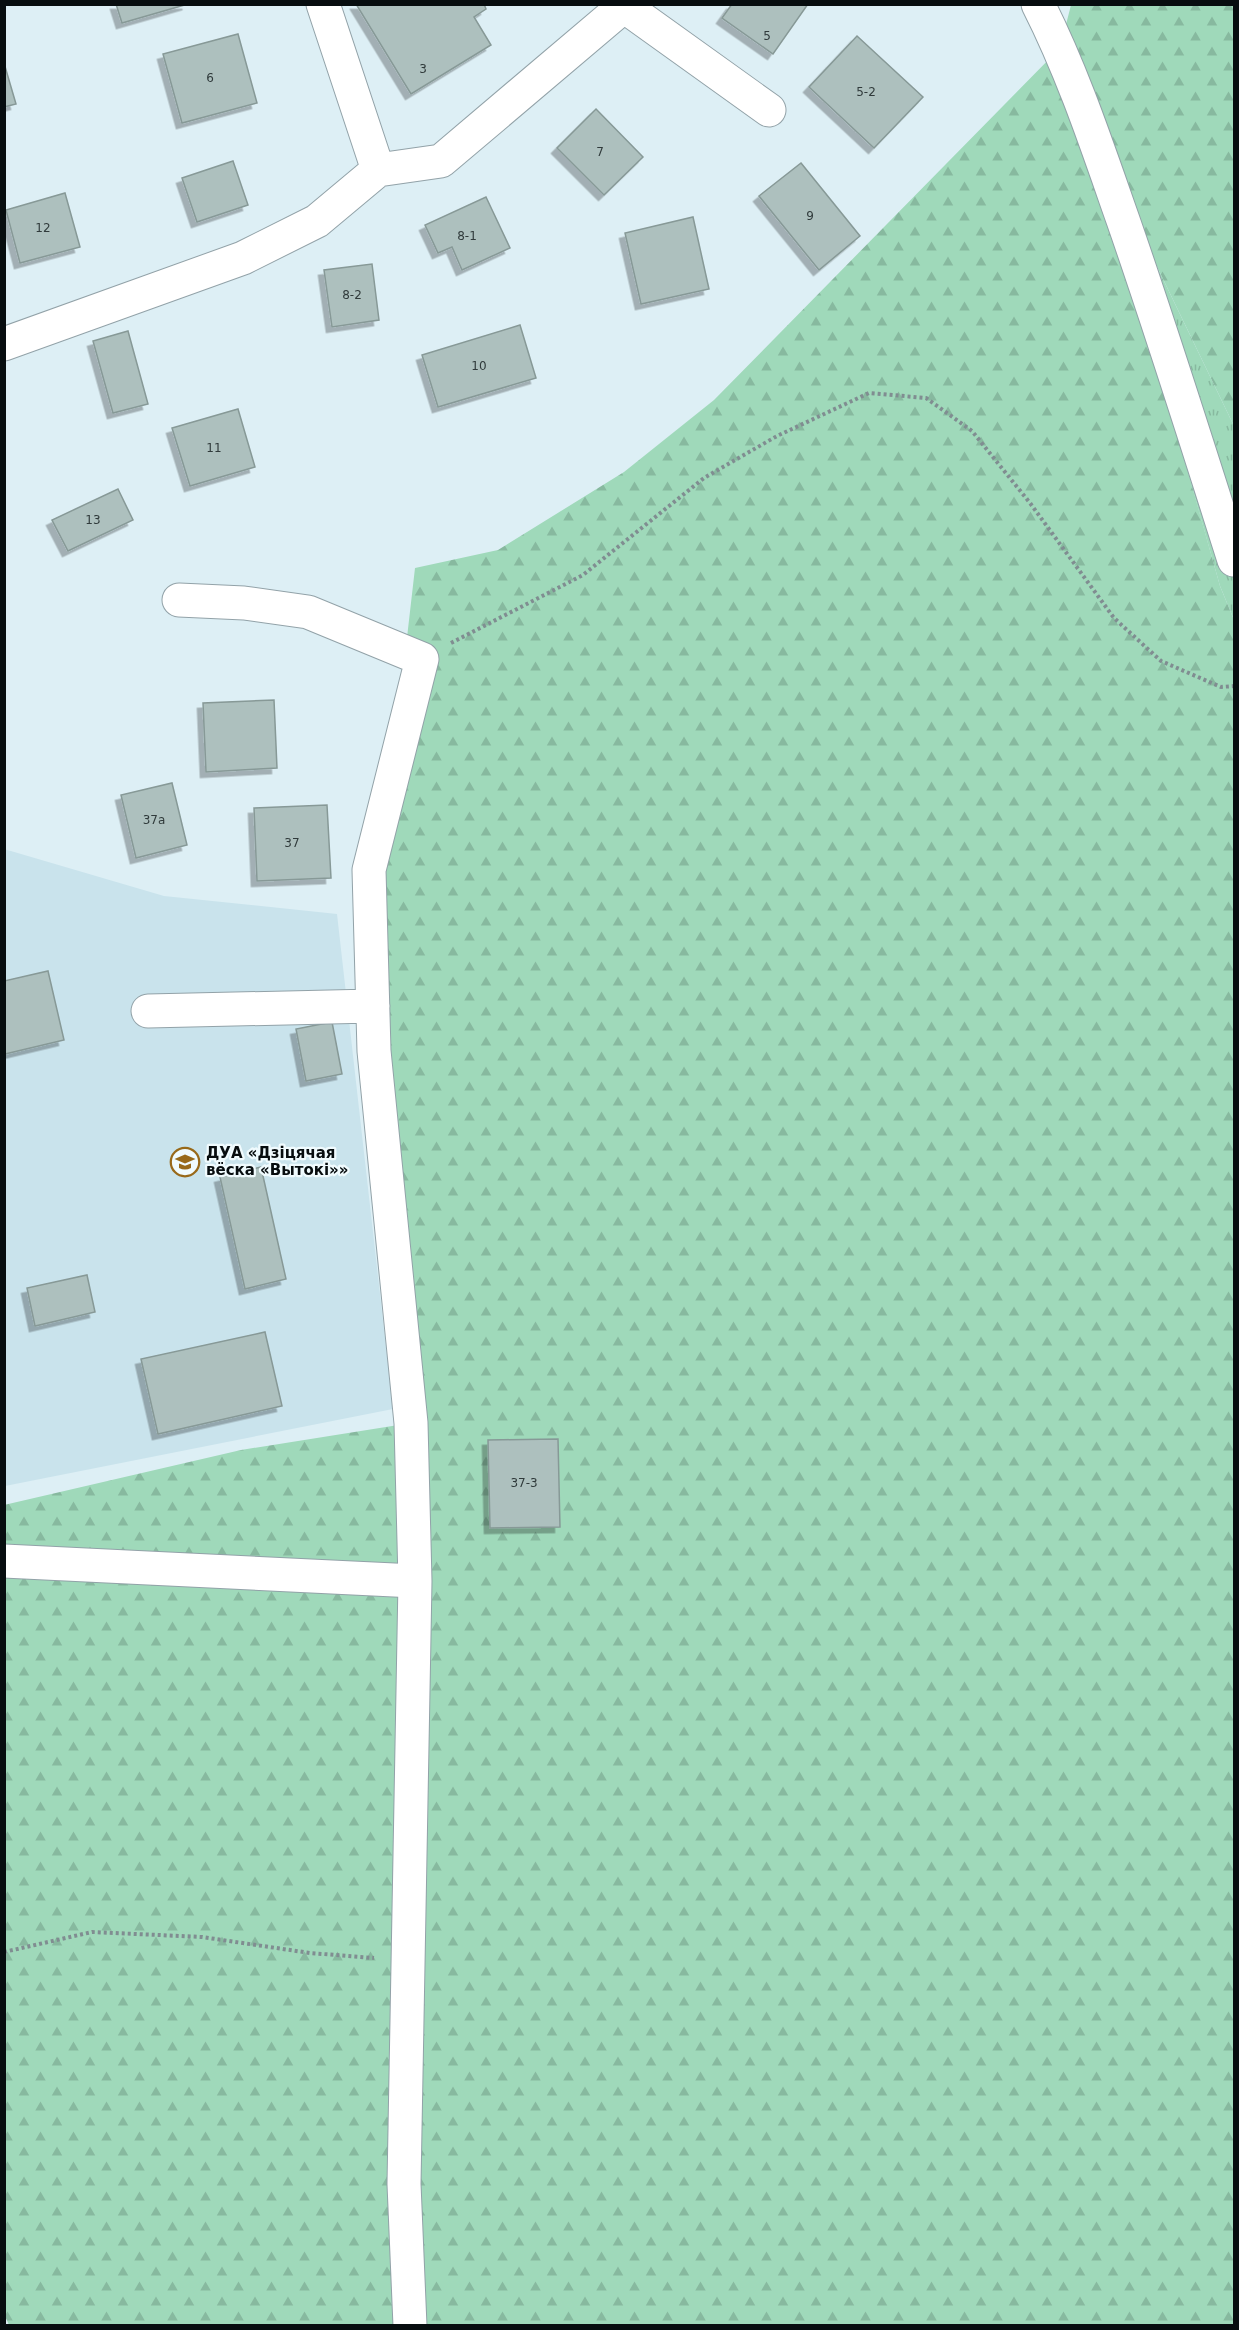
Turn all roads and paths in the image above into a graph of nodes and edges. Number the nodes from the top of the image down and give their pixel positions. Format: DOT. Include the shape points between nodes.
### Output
graph roads {
  1 [pos="323,4"];
  2 [pos="1038,4"];
  3 [pos="769,110"];
  4 [pos="378,170"];
  5 [pos="4,344"];
  6 [pos="1234,560"];
  7 [pos="178,600"];
  8 [pos="422,659"];
  9 [pos="1234,686"];
  10 [pos="373,1006"];
  11 [pos="148,1011"];
  12 [pos="4,1561"];
  13 [pos="415,1581"];
  14 [pos="4,1952"];
  15 [pos="408,1960"];
  16 [pos="410,2325"];
  1 -- 4 [label="street"];
  2 -- 6 [label="street" via="1060,48 1096,142"];
  3 -- 4 [label="street" via="624,6 441,161"];
  4 -- 5 [label="street" via="317,220 243,258"];
  7 -- 8 [label="street" via="244,603 308,612"];
  8 -- 9 [label="path" via="583,575 704,478 777,436 869,393 926,398 972,431 1114,618 1161,661 1221,687"];
  8 -- 10 [label="street" via="369,870"];
  10 -- 11 [label="street"];
  10 -- 13 [label="street" via="375,1063 411,1423"];
  12 -- 13 [label="street"];
  13 -- 15 [label="street"];
  14 -- 15 [label="path" via="92,1932 202,1937 310,1953"];
  15 -- 16 [label="street" via="404,2184"];
}
